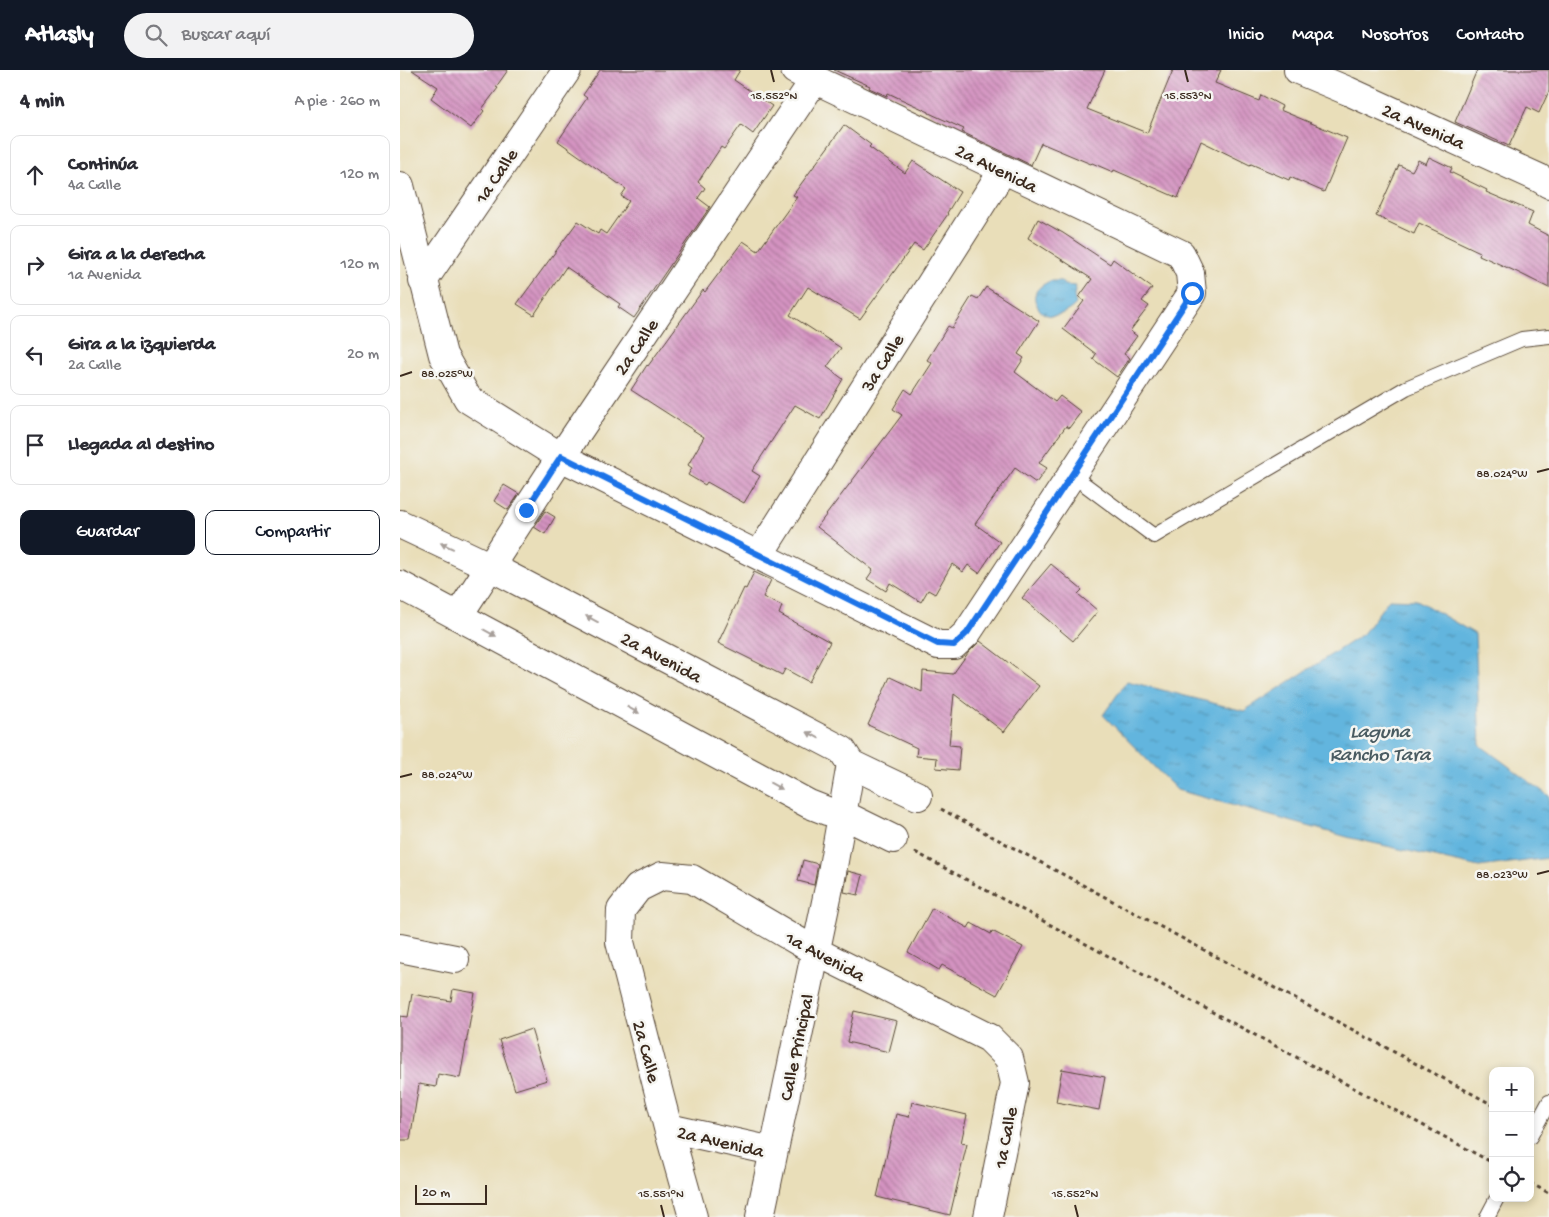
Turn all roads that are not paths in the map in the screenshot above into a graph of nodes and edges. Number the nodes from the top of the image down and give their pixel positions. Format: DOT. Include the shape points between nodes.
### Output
graph roads {
  1 [pos="567,70"];
  2 [pos="1298,70"];
  3 [pos="805,74"];
  4 [pos="1352,80"];
  5 [pos="1003,170"];
  6 [pos="1546,172"];
  7 [pos="400,186"];
  8 [pos="423,281"];
  9 [pos="1549,336"];
  10 [pos="561,456"];
  11 [pos="1072,476"];
  12 [pos="400,524"];
  13 [pos="758,555"];
  14 [pos="489,566"];
  15 [pos="400,586"];
  16 [pos="458,616"];
  17 [pos="850,764"];
  18 [pos="918,796"];
  19 [pos="809,804"];
  20 [pos="842,814"];
  21 [pos="893,839"];
  22 [pos="836,846"];
  23 [pos="638,888"];
  24 [pos="400,948"];
  25 [pos="815,951"];
  26 [pos="456,958"];
  27 [pos="1009,1058"];
  28 [pos="1549,1102"];
  29 [pos="668,1128"];
  30 [pos="1534,1130"];
  31 [pos="773,1152"];
  32 [pos="1495,1202"];
  33 [pos="693,1217"];
  34 [pos="760,1217"];
  35 [pos="988,1217"];
  36 [pos="1487,1217"];
  1 -- 8 [label="street, 1a Calle"];
  2 -- 4 [label="street, 2a Avenida"];
  3 -- 5 [label="street, 2a Avenida"];
  3 -- 10 [label="street, 2a Calle"];
  4 -- 6 [label="street, 2a Avenida"];
  5 -- 11 [label="street, 2a Avenida" via="1181,254 1190,273 1192,293"];
  5 -- 13 [label="street, 3a Calle"];
  7 -- 8 [label="street"];
  8 -- 10 [label="street" via="443,355 468,399"];
  9 -- 11 [label="lane" via="1522,339 1406,388 1154,536"];
  10 -- 13 [label="street"];
  10 -- 14 [label="street, 2a Calle"];
  11 -- 13 [label="street" via="967,633 954,645 938,644"];
  14 -- 12 [label="street, 2a Avenida, one-way"];
  14 -- 16 [label="street, 2a Calle"];
  17 -- 14 [label="street, 2a Avenida, one-way" via="842,750"];
  15 -- 16 [label="street"];
  16 -- 19 [label="street, one-way"];
  17 -- 18 [label="street, 2a Avenida"];
  17 -- 20 [label="street, Calle Principal"];
  19 -- 20 [label="street"];
  19 -- 22 [label="street"];
  20 -- 21 [label="street"];
  20 -- 22 [label="street, Calle Principal"];
  22 -- 25 [label="street, Calle Principal"];
  23 -- 25 [label="street, 1a Avenida" via="662,876 692,879"];
  23 -- 29 [label="street, 2a Calle" via="622,910 620,942"];
  24 -- 26 [label="street"];
  25 -- 27 [label="street, 1a Avenida" via="989,1038"];
  25 -- 31 [label="street, Calle Principal"];
  27 -- 35 [label="street, 1a Calle" via="1015,1084"];
  28 -- 30 [label="lane"];
  29 -- 31 [label="street, 2a Avenida"];
  29 -- 33 [label="street, 2a Calle"];
  31 -- 34 [label="street, Calle Principal"];
  32 -- 36 [label="lane"];
}
